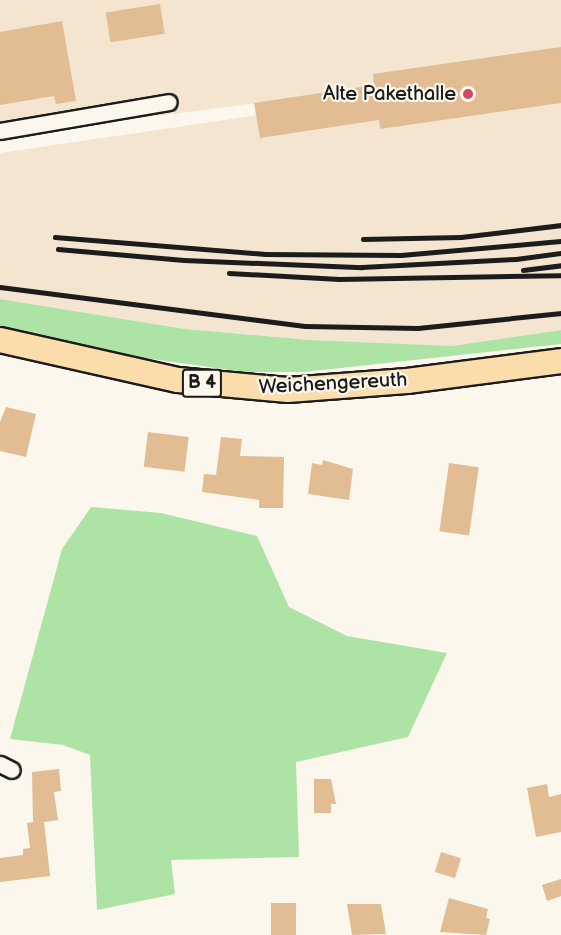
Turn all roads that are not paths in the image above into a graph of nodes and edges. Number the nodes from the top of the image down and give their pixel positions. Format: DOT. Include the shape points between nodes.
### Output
graph roads {
  1 [pos="170,102"];
  2 [pos="0,131"];
  3 [pos="0,340"];
  4 [pos="561,362"];
  1 -- 2 [label="street"];
  3 -- 4 [label="main road, Weichengereuth / B 4" via="178,380 288,390 407,381"];
}
